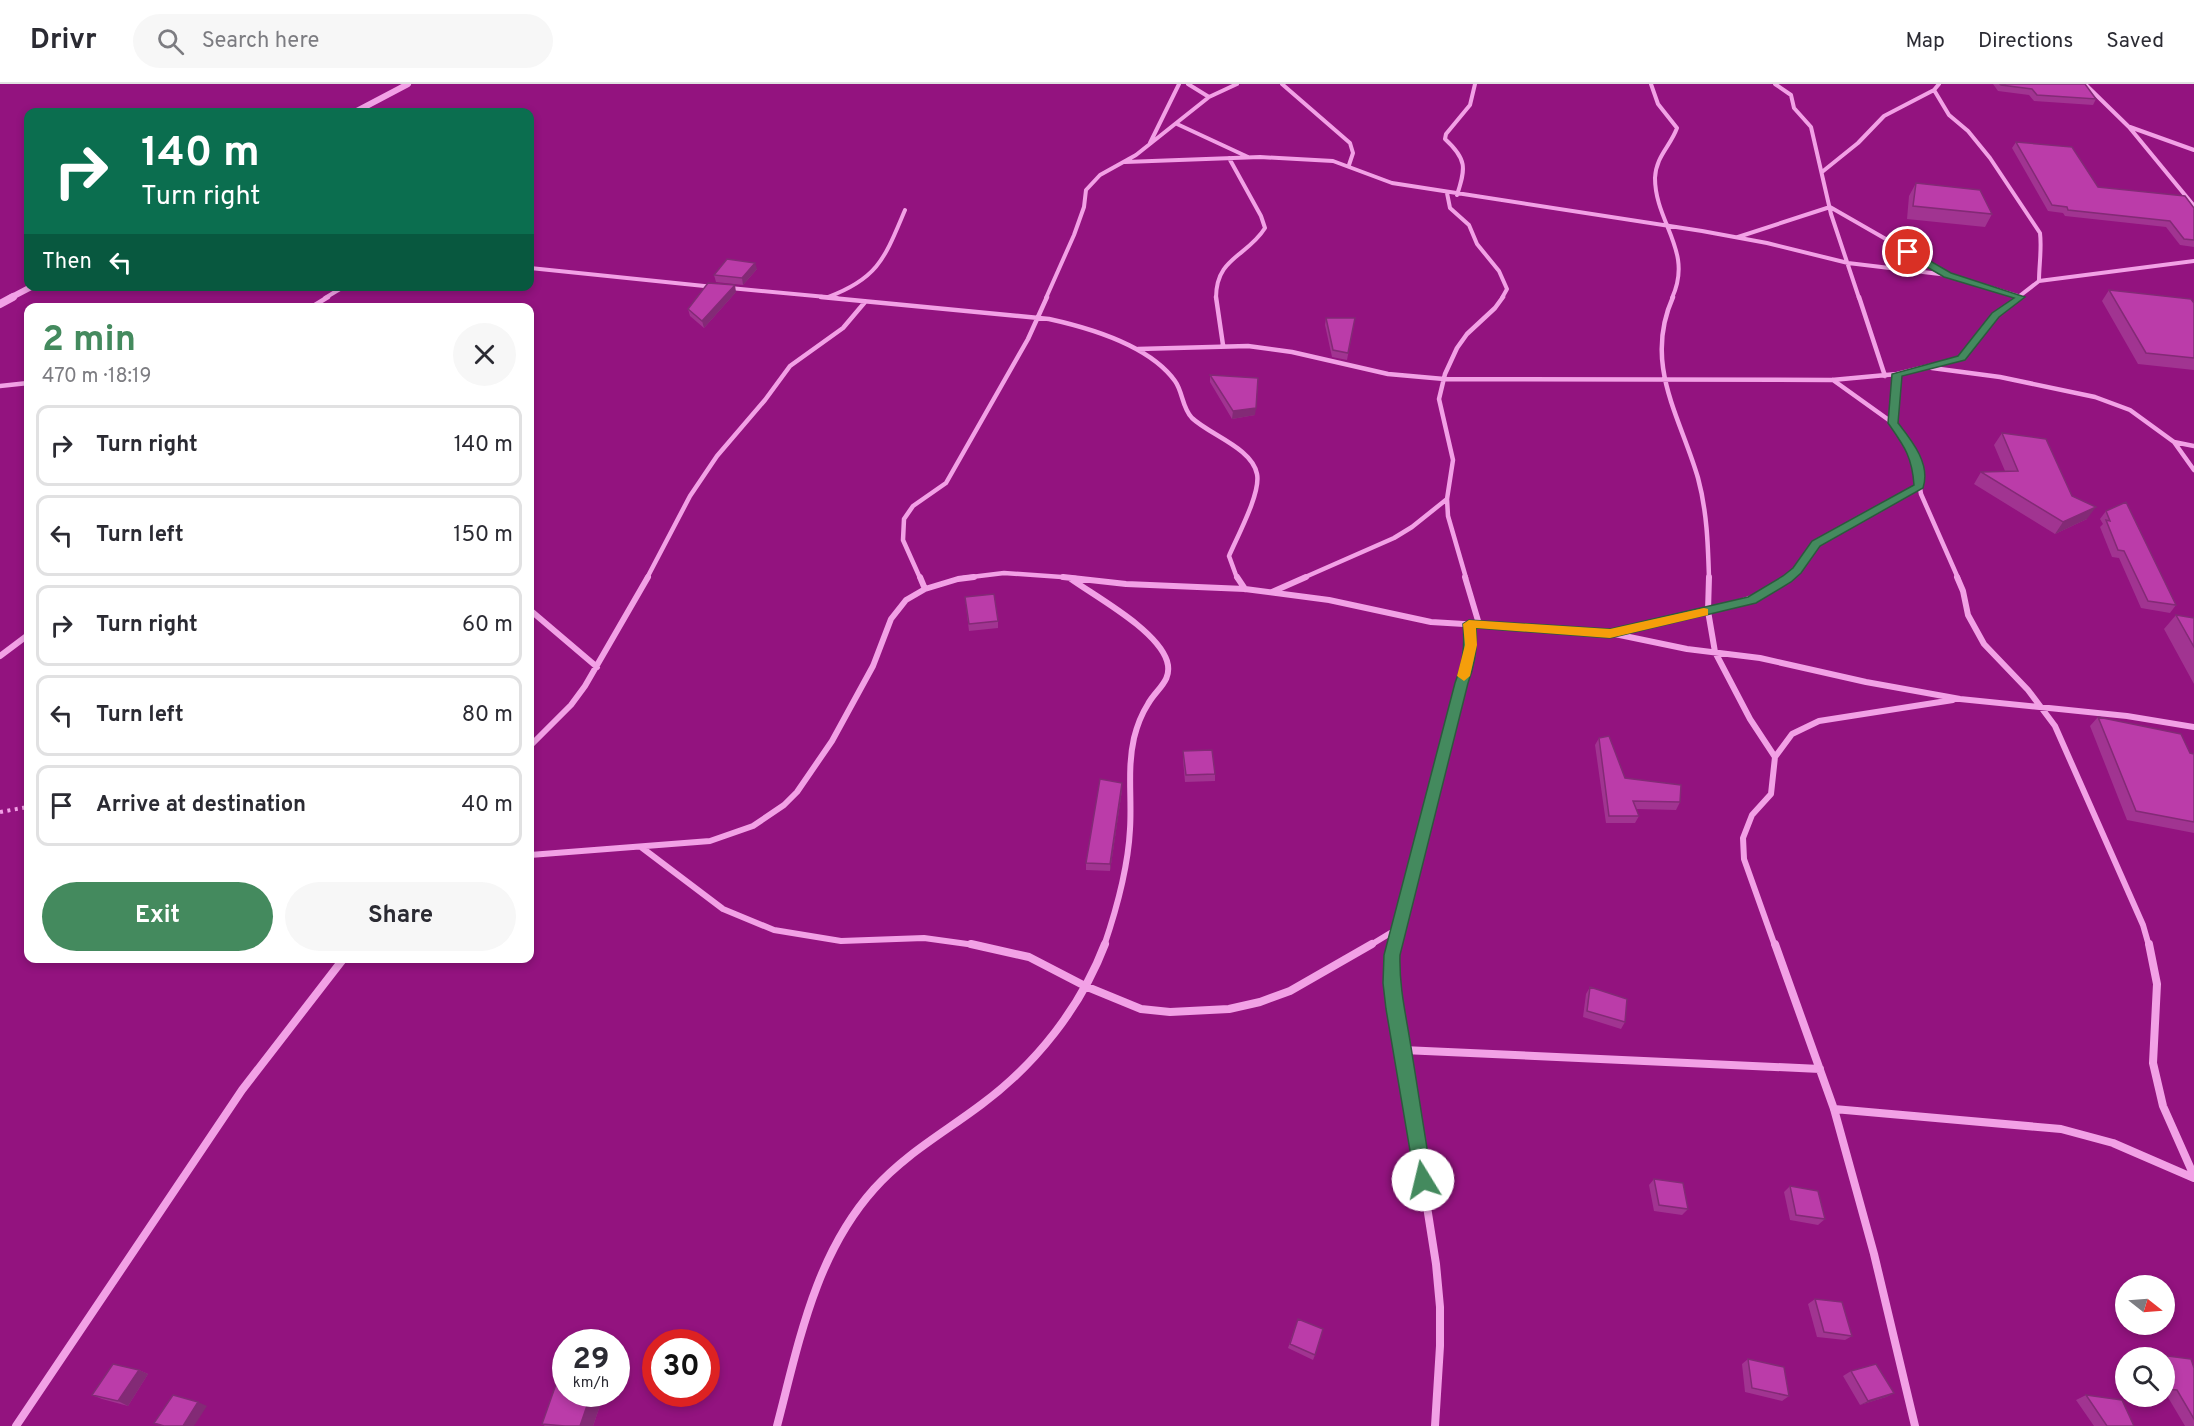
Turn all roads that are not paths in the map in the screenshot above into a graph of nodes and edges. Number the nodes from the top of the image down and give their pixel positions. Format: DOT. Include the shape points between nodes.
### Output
graph roads {
  1 [pos="408,84"];
  2 [pos="1179,84"];
  3 [pos="1188,84"];
  4 [pos="1237,84"];
  5 [pos="1282,84"];
  6 [pos="1475,84"];
  7 [pos="1651,84"];
  8 [pos="1775,84"];
  9 [pos="1939,84"];
  10 [pos="2085,84"];
  11 [pos="1934,90"];
  12 [pos="1209,97"];
  13 [pos="363,108"];
  14 [pos="1178,124"];
  15 [pos="2129,127"];
  16 [pos="1149,146"];
  17 [pos="2194,150"];
  18 [pos="1229,158"];
  19 [pos="1250,158"];
  20 [pos="1125,162"];
  21 [pos="1349,165"];
  22 [pos="1822,172"];
  23 [pos="1447,193"];
  24 [pos="1457,195"];
  25 [pos="2194,206"];
  26 [pos="1830,207"];
  27 [pos="906,210"];
  28 [pos="1670,227"];
  29 [pos="1737,238"];
  30 [pos="2194,261"];
  31 [pos="1848,263"];
  32 [pos="534,268"];
  33 [pos="1948,275"];
  34 [pos="2039,281"];
  35 [pos="24,291"];
  36 [pos="337,291"];
  37 [pos="2021,297"];
  38 [pos="826,298"];
  39 [pos="865,302"];
  40 [pos="318,303"];
  41 [pos="0,304"];
  42 [pos="1037,319"];
  43 [pos="1223,345"];
  44 [pos="1138,349"];
  45 [pos="1928,368"];
  46 [pos="1897,374"];
  47 [pos="1885,376"];
  48 [pos="1444,379"];
  49 [pos="1832,380"];
  50 [pos="1664,381"];
  51 [pos="24,383"];
  52 [pos="0,386"];
  53 [pos="1893,423"];
  54 [pos="2174,442"];
  55 [pos="2194,446"];
  56 [pos="2194,470"];
  57 [pos="1919,486"];
  58 [pos="1447,499"];
  59 [pos="1071,579"];
  60 [pos="925,589"];
  61 [pos="1245,589"];
  62 [pos="1271,592"];
  63 [pos="1708,611"];
  64 [pos="534,612"];
  65 [pos="1469,624"];
  66 [pos="1479,624"];
  67 [pos="1610,633"];
  68 [pos="24,638"];
  69 [pos="1715,652"];
  70 [pos="0,656"];
  71 [pos="597,667"];
  72 [pos="1960,699"];
  73 [pos="2042,706"];
  74 [pos="2194,727"];
  75 [pos="534,742"];
  76 [pos="1775,757"];
  77 [pos="640,847"];
  78 [pos="534,855"];
  79 [pos="1397,929"];
  80 [pos="340,963"];
  81 [pos="1085,986"];
  82 [pos="1403,1050"];
  83 [pos="1820,1069"];
  84 [pos="1834,1109"];
  85 [pos="2194,1177"];
  86 [pos="16,1426"];
  87 [pos="777,1426"];
  88 [pos="1435,1426"];
  89 [pos="1915,1426"];
  1 -- 13 [label="street"];
  2 -- 16 [label="street"];
  3 -- 12 [label="street"];
  4 -- 12 [label="street"];
  5 -- 21 [label="street" via="1350,143 1353,153"];
  6 -- 24 [label="street" via="1470,105 1445,139 1465,161"];
  7 -- 28 [label="street" via="1658,104 1677,128 1655,169 1657,195"];
  8 -- 22 [label="street" via="1791,95 1794,108 1811,127"];
  9 -- 11 [label="street"];
  10 -- 15 [label="street"];
  11 -- 22 [label="street" via="1884,116"];
  11 -- 34 [label="street" via="1948,115 1968,131 1990,158 2040,233"];
  12 -- 14 [label="street"];
  14 -- 16 [label="street"];
  14 -- 19 [label="street"];
  15 -- 17 [label="street"];
  15 -- 25 [label="street"];
  16 -- 20 [label="street"];
  18 -- 19 [label="street"];
  18 -- 20 [label="street"];
  18 -- 43 [label="street" via="1265,228 1258,240 1227,264 1221,278 1215,305"];
  19 -- 21 [label="street" via="1324,160"];
  20 -- 42 [label="street" via="1100,175 1086,190 1081,217"];
  21 -- 23 [label="street" via="1392,183"];
  22 -- 26 [label="street"];
  23 -- 24 [label="street"];
  23 -- 48 [label="street" via="1449,206 1470,226 1507,288 1501,301 1464,336"];
  24 -- 28 [label="street"];
  26 -- 29 [label="street"];
  26 -- 31 [label="street"];
  26 -- 33 [label="street"];
  27 -- 38 [label="street" via="870,276 852,289"];
  28 -- 29 [label="street"];
  28 -- 50 [label="street" via="1677,247 1680,281 1665,321 1661,359"];
  29 -- 31 [label="street"];
  30 -- 34 [label="street"];
  31 -- 33 [label="street"];
  31 -- 47 [label="street"];
  32 -- 38 [label="street"];
  33 -- 37 [label="street"];
  34 -- 37 [label="street"];
  35 -- 41 [label="street"];
  36 -- 40 [label="street"];
  37 -- 45 [label="street" via="1996,315 1962,358"];
  38 -- 39 [label="street"];
  39 -- 42 [label="street"];
  39 -- 71 [label="street" via="843,328 790,366 717,456 690,496"];
  42 -- 44 [label="street" via="1071,324"];
  42 -- 60 [label="street" via="946,483 913,506 904,519 903,540"];
  43 -- 44 [label="street"];
  43 -- 48 [label="street" via="1281,350 1388,374"];
  44 -- 61 [label="street" via="1176,382 1191,417 1254,464 1256,489 1229,556"];
  45 -- 46 [label="street"];
  45 -- 54 [label="street" via="2000,377 2095,397 2130,410"];
  46 -- 47 [label="street"];
  46 -- 53 [label="street"];
  47 -- 49 [label="street"];
  48 -- 50 [label="street"];
  48 -- 58 [label="street" via="1440,409 1453,460"];
  49 -- 50 [label="street"];
  49 -- 53 [label="street"];
  50 -- 63 [label="street" via="1705,512"];
  51 -- 52 [label="street"];
  53 -- 57 [label="street" via="1912,449"];
  54 -- 55 [label="street"];
  54 -- 56 [label="street"];
  57 -- 63 [label="street" via="1816,544 1797,570 1775,588 1752,600"];
  57 -- 73 [label="street" via="1963,591 1974,628"];
  58 -- 62 [label="street" via="1394,538"];
  58 -- 66 [label="street" via="1448,516"];
  59 -- 60 [label="street" via="993,574"];
  59 -- 61 [label="street"];
  59 -- 81 [label="street" via="1149,633 1159,644 1168,666 1167,678 1147,703 1136,733 1128,774 1130,831 1125,872 1116,915"];
  60 -- 77 [label="street" via="897,609 848,714 806,779 784,805 732,835 688,844"];
  61 -- 62 [label="street"];
  62 -- 65 [label="street" via="1329,600 1412,619"];
  63 -- 67 [label="street"];
  63 -- 69 [label="street"];
  64 -- 71 [label="street"];
  65 -- 66 [label="street"];
  65 -- 79 [label="street" via="1468,664"];
  66 -- 67 [label="street"];
  67 -- 69 [label="street"];
  68 -- 70 [label="street"];
  69 -- 72 [label="street" via="1760,657"];
  69 -- 76 [label="street"];
  71 -- 75 [label="street" via="571,705"];
  72 -- 73 [label="street"];
  72 -- 76 [label="street" via="1819,721 1791,734"];
  73 -- 74 [label="street"];
  73 -- 85 [label="street" via="2065,746 2144,925 2157,984 2153,1063 2163,1106"];
  76 -- 83 [label="street" via="1771,794 1746,826 1742,848"];
  77 -- 78 [label="street"];
  77 -- 81 [label="street" via="723,909 774,930 841,941 924,938 986,946 1029,957"];
  79 -- 81 [label="street" via="1290,991 1229,1009 1141,1009"];
  79 -- 82 [label="street" via="1391,983"];
  80 -- 86 [label="street" via="242,1090"];
  81 -- 87 [label="street" via="1066,1018 1017,1074 898,1164 850,1220 814,1289"];
  82 -- 83 [label="street"];
  82 -- 88 [label="street" via="1440,1307"];
  83 -- 84 [label="street"];
  84 -- 85 [label="street" via="2088,1134 2133,1149"];
  84 -- 89 [label="street"];
}
